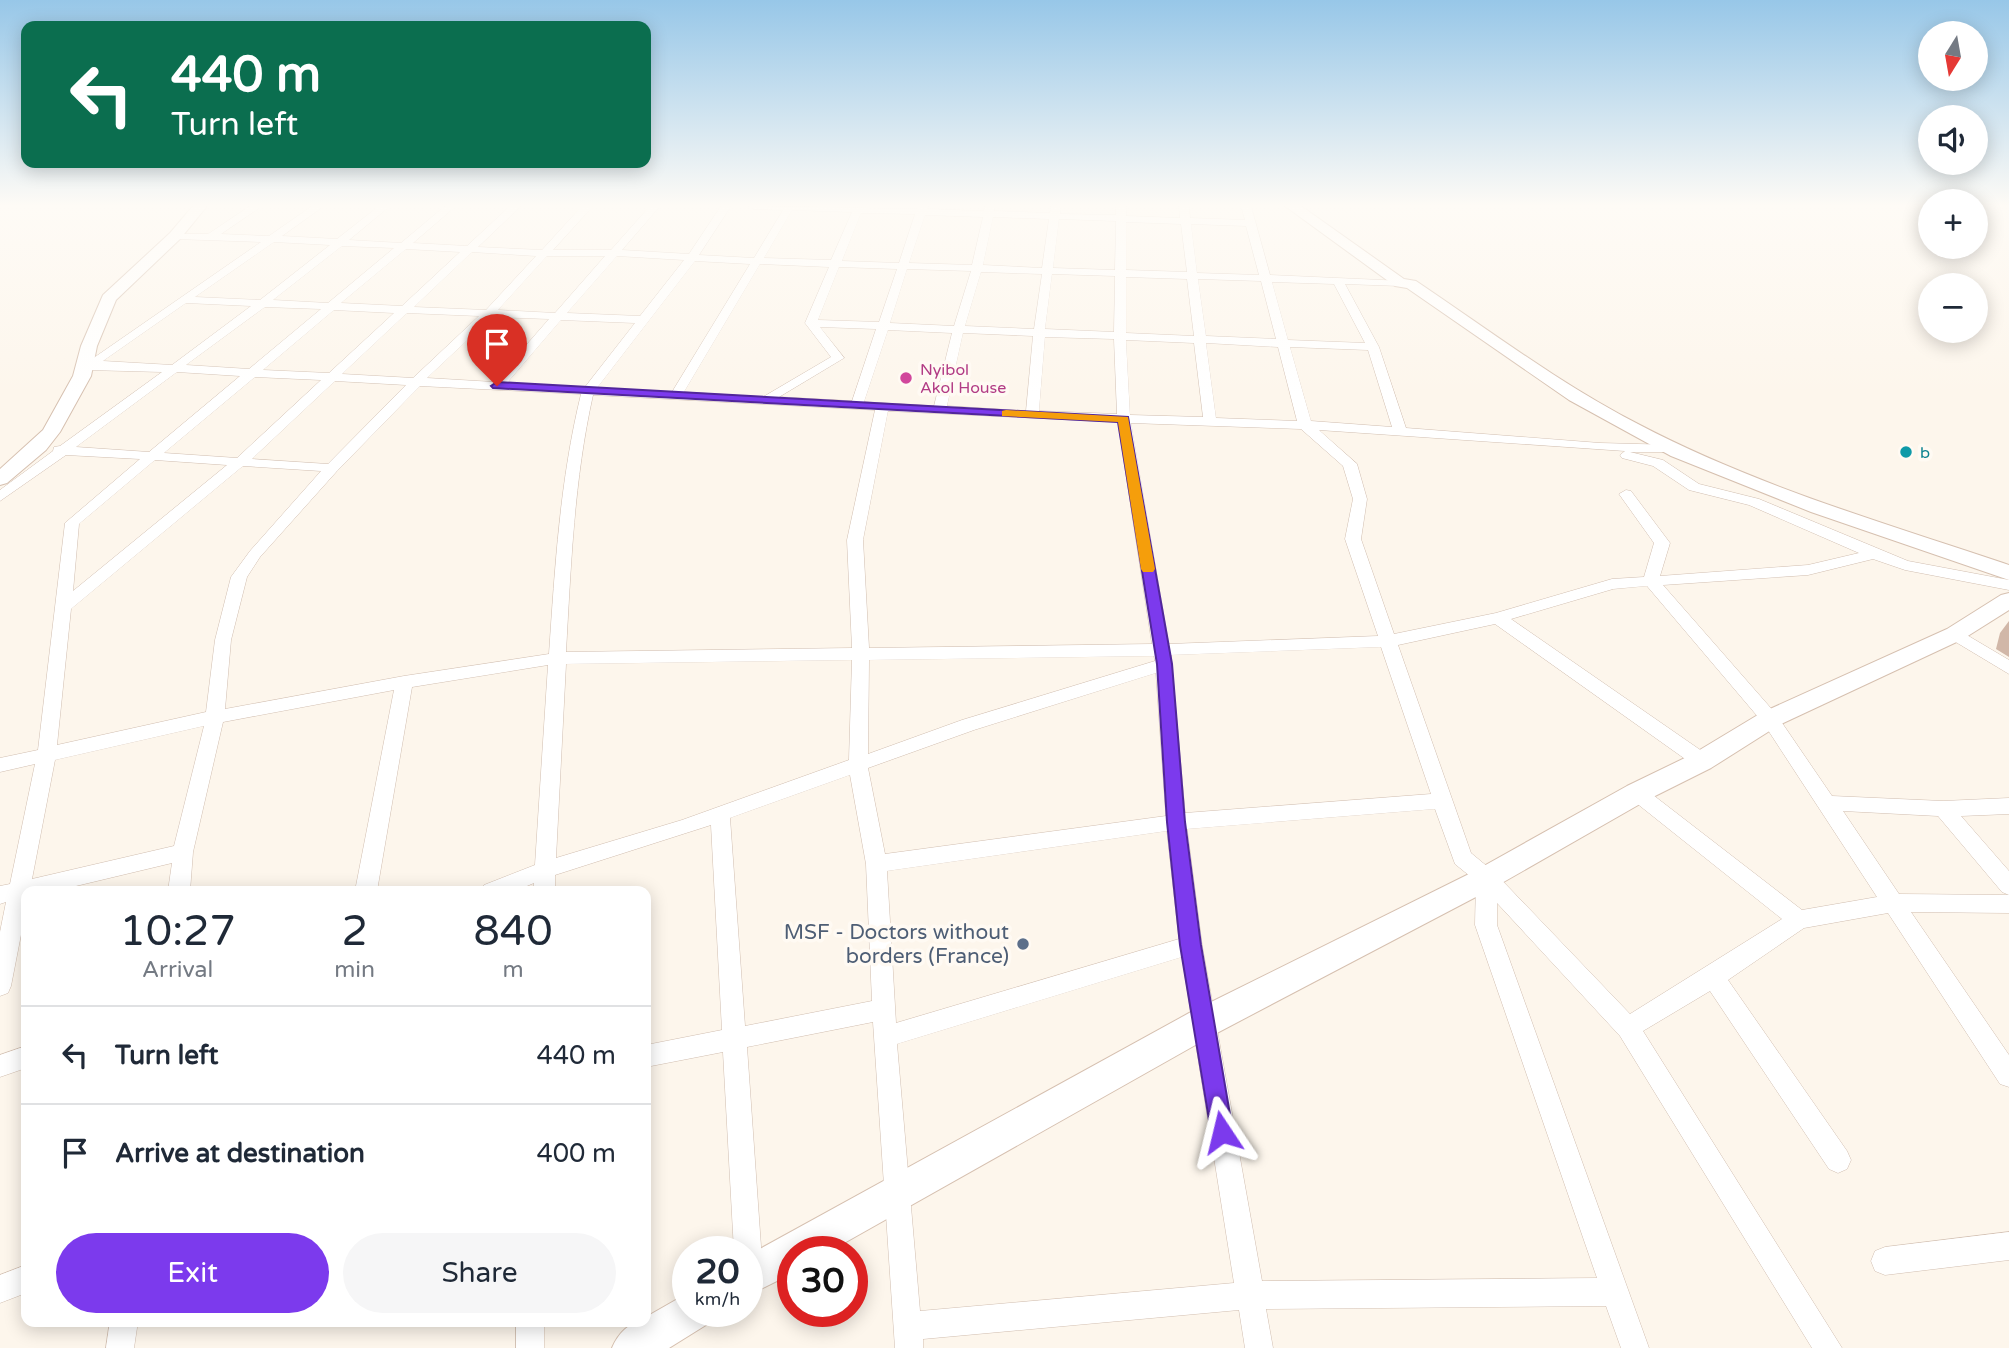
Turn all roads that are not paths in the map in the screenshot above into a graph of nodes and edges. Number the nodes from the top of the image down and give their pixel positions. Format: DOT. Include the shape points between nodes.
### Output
graph roads {
  1 [pos="978,268"];
  2 [pos="141,269"];
  3 [pos="231,269"];
  4 [pos="306,269"];
  5 [pos="374,269"];
  6 [pos="450,269"];
  7 [pos="528,269"];
  8 [pos="600,269"];
  9 [pos="682,269"];
  10 [pos="754,269"];
  11 [pos="835,269"];
  12 [pos="902,269"];
  13 [pos="999,269"];
  14 [pos="1121,269"];
  15 [pos="1191,269"];
  16 [pos="1265,269"];
  17 [pos="1379,269"];
  18 [pos="1048,271"];
  19 [pos="1121,273"];
  20 [pos="1192,276"];
  21 [pos="1268,279"];
  22 [pos="1338,282"];
  23 [pos="1400,284"];
  24 [pos="186,300"];
  25 [pos="263,303"];
  26 [pos="330,306"];
  27 [pos="407,310"];
  28 [pos="489,313"];
  29 [pos="561,315"];
  30 [pos="641,320"];
  31 [pos="811,323"];
  32 [pos="883,326"];
  33 [pos="958,330"];
  34 [pos="1039,334"];
  35 [pos="1120,338"];
  36 [pos="1199,342"];
  37 [pos="1284,344"];
  38 [pos="1373,347"];
  39 [pos="88,366"];
  40 [pos="170,370"];
  41 [pos="248,374"];
  42 [pos="332,377"];
  43 [pos="416,382"];
  44 [pos="497,386"];
  45 [pos="588,391"];
  46 [pos="676,395"];
  47 [pos="766,400"];
  48 [pos="857,405"];
  49 [pos="882,407"];
  50 [pos="940,409"];
  51 [pos="1032,415"];
  52 [pos="1124,419"];
  53 [pos="1210,423"];
  54 [pos="1305,425"];
  55 [pos="1400,432"];
  56 [pos="1600,447"];
  57 [pos="1670,448"];
  58 [pos="34,450"];
  59 [pos="64,450"];
  60 [pos="151,456"];
  61 [pos="240,462"];
  62 [pos="332,468"];
  63 [pos="0,479"];
  64 [pos="1626,494"];
  65 [pos="0,497"];
  66 [pos="1874,554"];
  67 [pos="2009,573"];
  68 [pos="1651,581"];
  69 [pos="2009,584"];
  70 [pos="2009,600"];
  71 [pos="62,608"];
  72 [pos="1498,618"];
  73 [pos="1955,634"];
  74 [pos="1389,640"];
  75 [pos="861,652"];
  76 [pos="1163,657"];
  77 [pos="558,658"];
  78 [pos="2009,668"];
  79 [pos="404,682"];
  80 [pos="215,717"];
  81 [pos="1770,719"];
  82 [pos="47,754"];
  83 [pos="1702,761"];
  84 [pos="858,764"];
  85 [pos="0,765"];
  86 [pos="1637,793"];
  87 [pos="1442,801"];
  88 [pos="1826,803"];
  89 [pos="2009,806"];
  90 [pos="1943,809"];
  91 [pos="720,813"];
  92 [pos="1176,822"];
  93 [pos="183,852"];
  94 [pos="876,864"];
  95 [pos="1487,877"];
  96 [pos="545,880"];
  97 [pos="35,886"];
  98 [pos="180,886"];
  99 [pos="367,886"];
  100 [pos="516,886"];
  101 [pos="2009,886"];
  102 [pos="9,892"];
  103 [pos="1893,903"];
  104 [pos="2009,904"];
  105 [pos="1799,920"];
  106 [pos="1191,945"];
  107 [pos="1713,977"];
  108 [pos="0,986"];
  109 [pos="884,1009"];
  110 [pos="1203,1023"];
  111 [pos="1628,1028"];
  112 [pos="886,1037"];
  113 [pos="734,1038"];
  114 [pos="651,1055"];
  115 [pos="21,1058"];
  116 [pos="0,1066"];
  117 [pos="2009,1076"];
  118 [pos="1838,1160"];
  119 [pos="897,1191"];
  120 [pos="746,1236"];
  121 [pos="2009,1246"];
  122 [pos="1885,1261"];
  123 [pos="763,1267"];
  124 [pos="21,1281"];
  125 [pos="0,1289"];
  126 [pos="1615,1292"];
  127 [pos="1251,1295"];
  128 [pos="672,1323"];
  129 [pos="123,1327"];
  130 [pos="530,1327"];
  131 [pos="908,1337"];
  132 [pos="120,1348"];
  133 [pos="530,1348"];
  134 [pos="632,1348"];
  135 [pos="1259,1348"];
  136 [pos="1635,1348"];
  137 [pos="1828,1348"];
  1 -- 33 [label="street"];
  2 -- 39 [label="street" via="110,298 89,346"];
  3 -- 24 [label="street"];
  4 -- 25 [label="street"];
  5 -- 26 [label="street"];
  6 -- 27 [label="street"];
  7 -- 28 [label="street"];
  8 -- 29 [label="street"];
  9 -- 30 [label="street"];
  10 -- 46 [label="street"];
  11 -- 31 [label="street"];
  12 -- 32 [label="street"];
  13 -- 18 [label="street"];
  14 -- 19 [label="street"];
  15 -- 20 [label="street"];
  16 -- 21 [label="street"];
  17 -- 23 [label="street"];
  18 -- 19 [label="street"];
  18 -- 34 [label="street"];
  19 -- 20 [label="street"];
  19 -- 35 [label="street"];
  20 -- 21 [label="street"];
  20 -- 36 [label="street"];
  21 -- 22 [label="street"];
  21 -- 37 [label="street"];
  22 -- 23 [label="street"];
  22 -- 38 [label="street"];
  23 -- 57 [label="street" via="1411,284 1569,391"];
  24 -- 25 [label="street"];
  24 -- 39 [label="street"];
  25 -- 26 [label="street"];
  25 -- 40 [label="street"];
  26 -- 27 [label="street"];
  26 -- 41 [label="street"];
  27 -- 28 [label="street"];
  27 -- 42 [label="street"];
  28 -- 29 [label="street"];
  28 -- 43 [label="street"];
  29 -- 30 [label="street"];
  29 -- 44 [label="street"];
  30 -- 45 [label="street"];
  31 -- 32 [label="street"];
  31 -- 47 [label="street" via="838,358"];
  32 -- 33 [label="street"];
  32 -- 48 [label="street"];
  33 -- 34 [label="street"];
  33 -- 50 [label="street"];
  34 -- 35 [label="street"];
  34 -- 51 [label="street"];
  35 -- 36 [label="street"];
  35 -- 52 [label="street"];
  36 -- 37 [label="street"];
  36 -- 53 [label="street"];
  37 -- 38 [label="street"];
  37 -- 54 [label="street"];
  38 -- 55 [label="street"];
  39 -- 40 [label="street"];
  39 -- 58 [label="street" via="51,432"];
  40 -- 41 [label="street"];
  40 -- 59 [label="street"];
  41 -- 42 [label="street"];
  41 -- 60 [label="street"];
  42 -- 43 [label="street"];
  42 -- 61 [label="street"];
  43 -- 44 [label="street"];
  43 -- 62 [label="street"];
  44 -- 45 [label="street"];
  45 -- 46 [label="street"];
  45 -- 77 [label="street" via="568,500"];
  46 -- 47 [label="street"];
  47 -- 48 [label="street"];
  48 -- 49 [label="street"];
  49 -- 50 [label="street"];
  49 -- 75 [label="street" via="855,540"];
  50 -- 51 [label="street"];
  51 -- 52 [label="street"];
  52 -- 53 [label="street"];
  52 -- 76 [label="street"];
  53 -- 54 [label="street"];
  54 -- 55 [label="street"];
  54 -- 74 [label="street" via="1350,464 1360,499 1353,540"];
  55 -- 56 [label="street"];
  56 -- 57 [label="street"];
  56 -- 66 [label="street" via="1658,463 1693,487 1754,502"];
  57 -- 67 [label="street" via="1816,507"];
  58 -- 59 [label="street"];
  58 -- 63 [label="street"];
  59 -- 60 [label="street"];
  59 -- 65 [label="street"];
  60 -- 61 [label="street"];
  60 -- 71 [label="street" via="72,523"];
  61 -- 62 [label="street"];
  61 -- 71 [label="street"];
  62 -- 80 [label="street" via="239,576 223,640"];
  64 -- 68 [label="street" via="1662,543"];
  66 -- 68 [label="street" via="1808,570"];
  66 -- 69 [label="street" via="1905,565"];
  68 -- 72 [label="street" via="1612,584"];
  68 -- 81 [label="street"];
  70 -- 73 [label="street"];
  71 -- 82 [label="street"];
  72 -- 74 [label="street"];
  72 -- 83 [label="street"];
  73 -- 78 [label="street"];
  73 -- 81 [label="street"];
  74 -- 76 [label="street"];
  74 -- 87 [label="street"];
  75 -- 76 [label="street"];
  75 -- 77 [label="street"];
  75 -- 84 [label="street"];
  76 -- 84 [label="street"];
  76 -- 92 [label="street"];
  77 -- 79 [label="street"];
  77 -- 96 [label="street"];
  79 -- 80 [label="street"];
  79 -- 99 [label="street"];
  80 -- 82 [label="street"];
  80 -- 93 [label="street"];
  81 -- 83 [label="street"];
  81 -- 88 [label="street"];
  82 -- 85 [label="street"];
  82 -- 102 [label="street"];
  83 -- 86 [label="street"];
  84 -- 91 [label="street"];
  84 -- 94 [label="street"];
  86 -- 95 [label="street"];
  86 -- 105 [label="street"];
  87 -- 92 [label="street"];
  87 -- 95 [label="street" via="1462,858"];
  88 -- 90 [label="street"];
  88 -- 103 [label="street"];
  89 -- 90 [label="street"];
  90 -- 101 [label="street"];
  91 -- 96 [label="street"];
  91 -- 113 [label="street"];
  92 -- 94 [label="street"];
  92 -- 106 [label="street"];
  93 -- 97 [label="street"];
  93 -- 98 [label="street"];
  94 -- 109 [label="street"];
  95 -- 110 [label="street"];
  95 -- 111 [label="street"];
  95 -- 126 [label="street" via="1486,925"];
  96 -- 100 [label="street"];
  102 -- 108 [label="street"];
  103 -- 104 [label="street"];
  103 -- 105 [label="street"];
  103 -- 117 [label="street"];
  105 -- 107 [label="street"];
  106 -- 110 [label="street"];
  106 -- 112 [label="street"];
  107 -- 111 [label="street"];
  107 -- 118 [label="street"];
  109 -- 112 [label="street"];
  109 -- 113 [label="street"];
  110 -- 119 [label="street"];
  110 -- 127 [label="street"];
  111 -- 137 [label="street"];
  112 -- 119 [label="street"];
  113 -- 114 [label="street"];
  113 -- 120 [label="street"];
  115 -- 116 [label="street"];
  119 -- 123 [label="street"];
  119 -- 131 [label="street"];
  121 -- 122 [label="street"];
  124 -- 125 [label="street"];
  126 -- 127 [label="street"];
  126 -- 136 [label="street"];
  127 -- 131 [label="street"];
  127 -- 135 [label="street"];
  128 -- 134 [label="street"];
  129 -- 132 [label="street"];
  130 -- 133 [label="street"];
}
